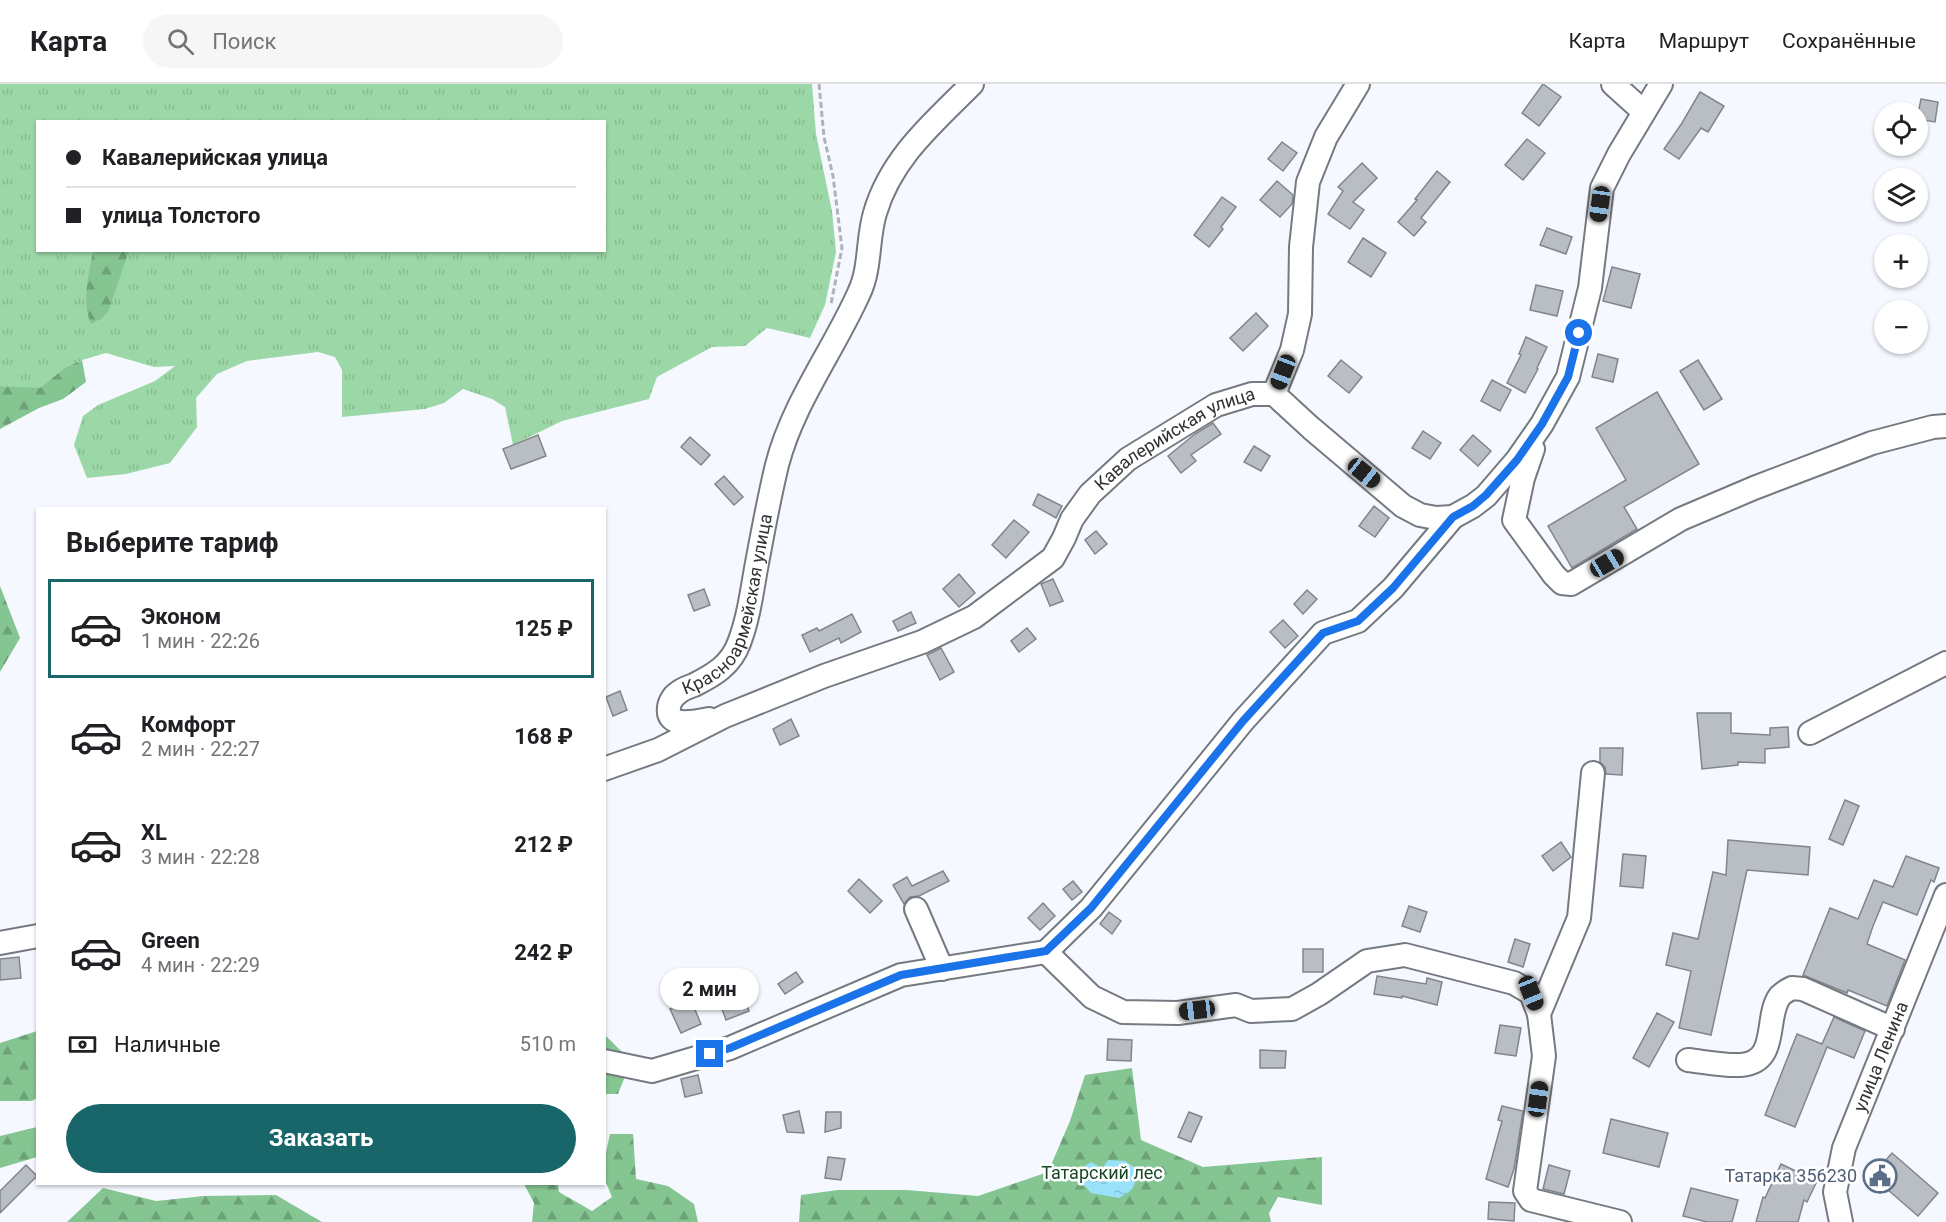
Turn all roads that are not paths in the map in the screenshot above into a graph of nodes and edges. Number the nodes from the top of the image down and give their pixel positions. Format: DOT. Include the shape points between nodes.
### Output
graph roads {
  1 [pos="972,84"];
  2 [pos="1358,84"];
  3 [pos="1612,84"];
  4 [pos="1661,84"];
  5 [pos="1644,112"];
  6 [pos="1274,394"];
  7 [pos="1542,424"];
  8 [pos="1946,426"];
  9 [pos="1486,495"];
  10 [pos="1453,517"];
  11 [pos="1514,520"];
  12 [pos="1946,663"];
  13 [pos="725,716"];
  14 [pos="1810,733"];
  15 [pos="606,768"];
  16 [pos="1593,773"];
  17 [pos="1946,895"];
  18 [pos="916,909"];
  19 [pos="36,936"];
  20 [pos="0,943"];
  21 [pos="1046,951"];
  22 [pos="942,969"];
  23 [pos="1539,1014"];
  24 [pos="1893,1029"];
  25 [pos="1688,1060"];
  26 [pos="606,1061"];
  27 [pos="1620,1222"];
  28 [pos="1841,1222"];
  1 -- 13 [label="street, Красноармейская улица" via="922,133 894,169 875,213 859,294 819,367 778,462 738,647 714,675 678,693 668,712 671,718 687,723"];
  2 -- 6 [label="street" via="1326,137 1308,182 1301,247 1300,314 1292,350"];
  3 -- 5 [label="street"];
  4 -- 5 [label="street"];
  5 -- 7 [label="street" via="1602,188 1590,288 1568,377"];
  6 -- 10 [label="street, Кавалерийская улица" via="1403,506 1420,515"];
  6 -- 13 [label="street, Кавалерийская улица" via="1252,394 1216,405 1128,459 1090,494 1072,519 1053,558 974,617 922,642"];
  7 -- 9 [label="street"];
  7 -- 11 [label="street" via="1523,478"];
  8 -- 11 [label="street" via="1872,443 1743,492 1682,519 1571,584 1562,583 1554,575"];
  9 -- 10 [label="street"];
  9 -- 11 [label="street"];
  10 -- 21 [label="street" via="1393,588 1358,621 1323,633 1243,721 1091,908"];
  12 -- 14 [label="street"];
  13 -- 15 [label="street" via="658,750"];
  16 -- 23 [label="street" via="1579,918"];
  17 -- 24 [label="street, улица Ленина"];
  18 -- 22 [label="street"];
  19 -- 20 [label="street"];
  21 -- 22 [label="street"];
  21 -- 23 [label="street" via="1092,998 1123,1012 1178,1013 1236,1005 1251,1011 1292,1009 1367,961 1405,955 1514,983 1531,993"];
  22 -- 26 [label="street" via="901,975 730,1048 652,1071"];
  23 -- 27 [label="street" via="1544,1056 1525,1191 1531,1200"];
  24 -- 25 [label="street" via="1803,989 1792,988 1780,995 1768,1041 1753,1062 1741,1065"];
  24 -- 28 [label="street, улица Ленина" via="1844,1148 1836,1192"];
}
